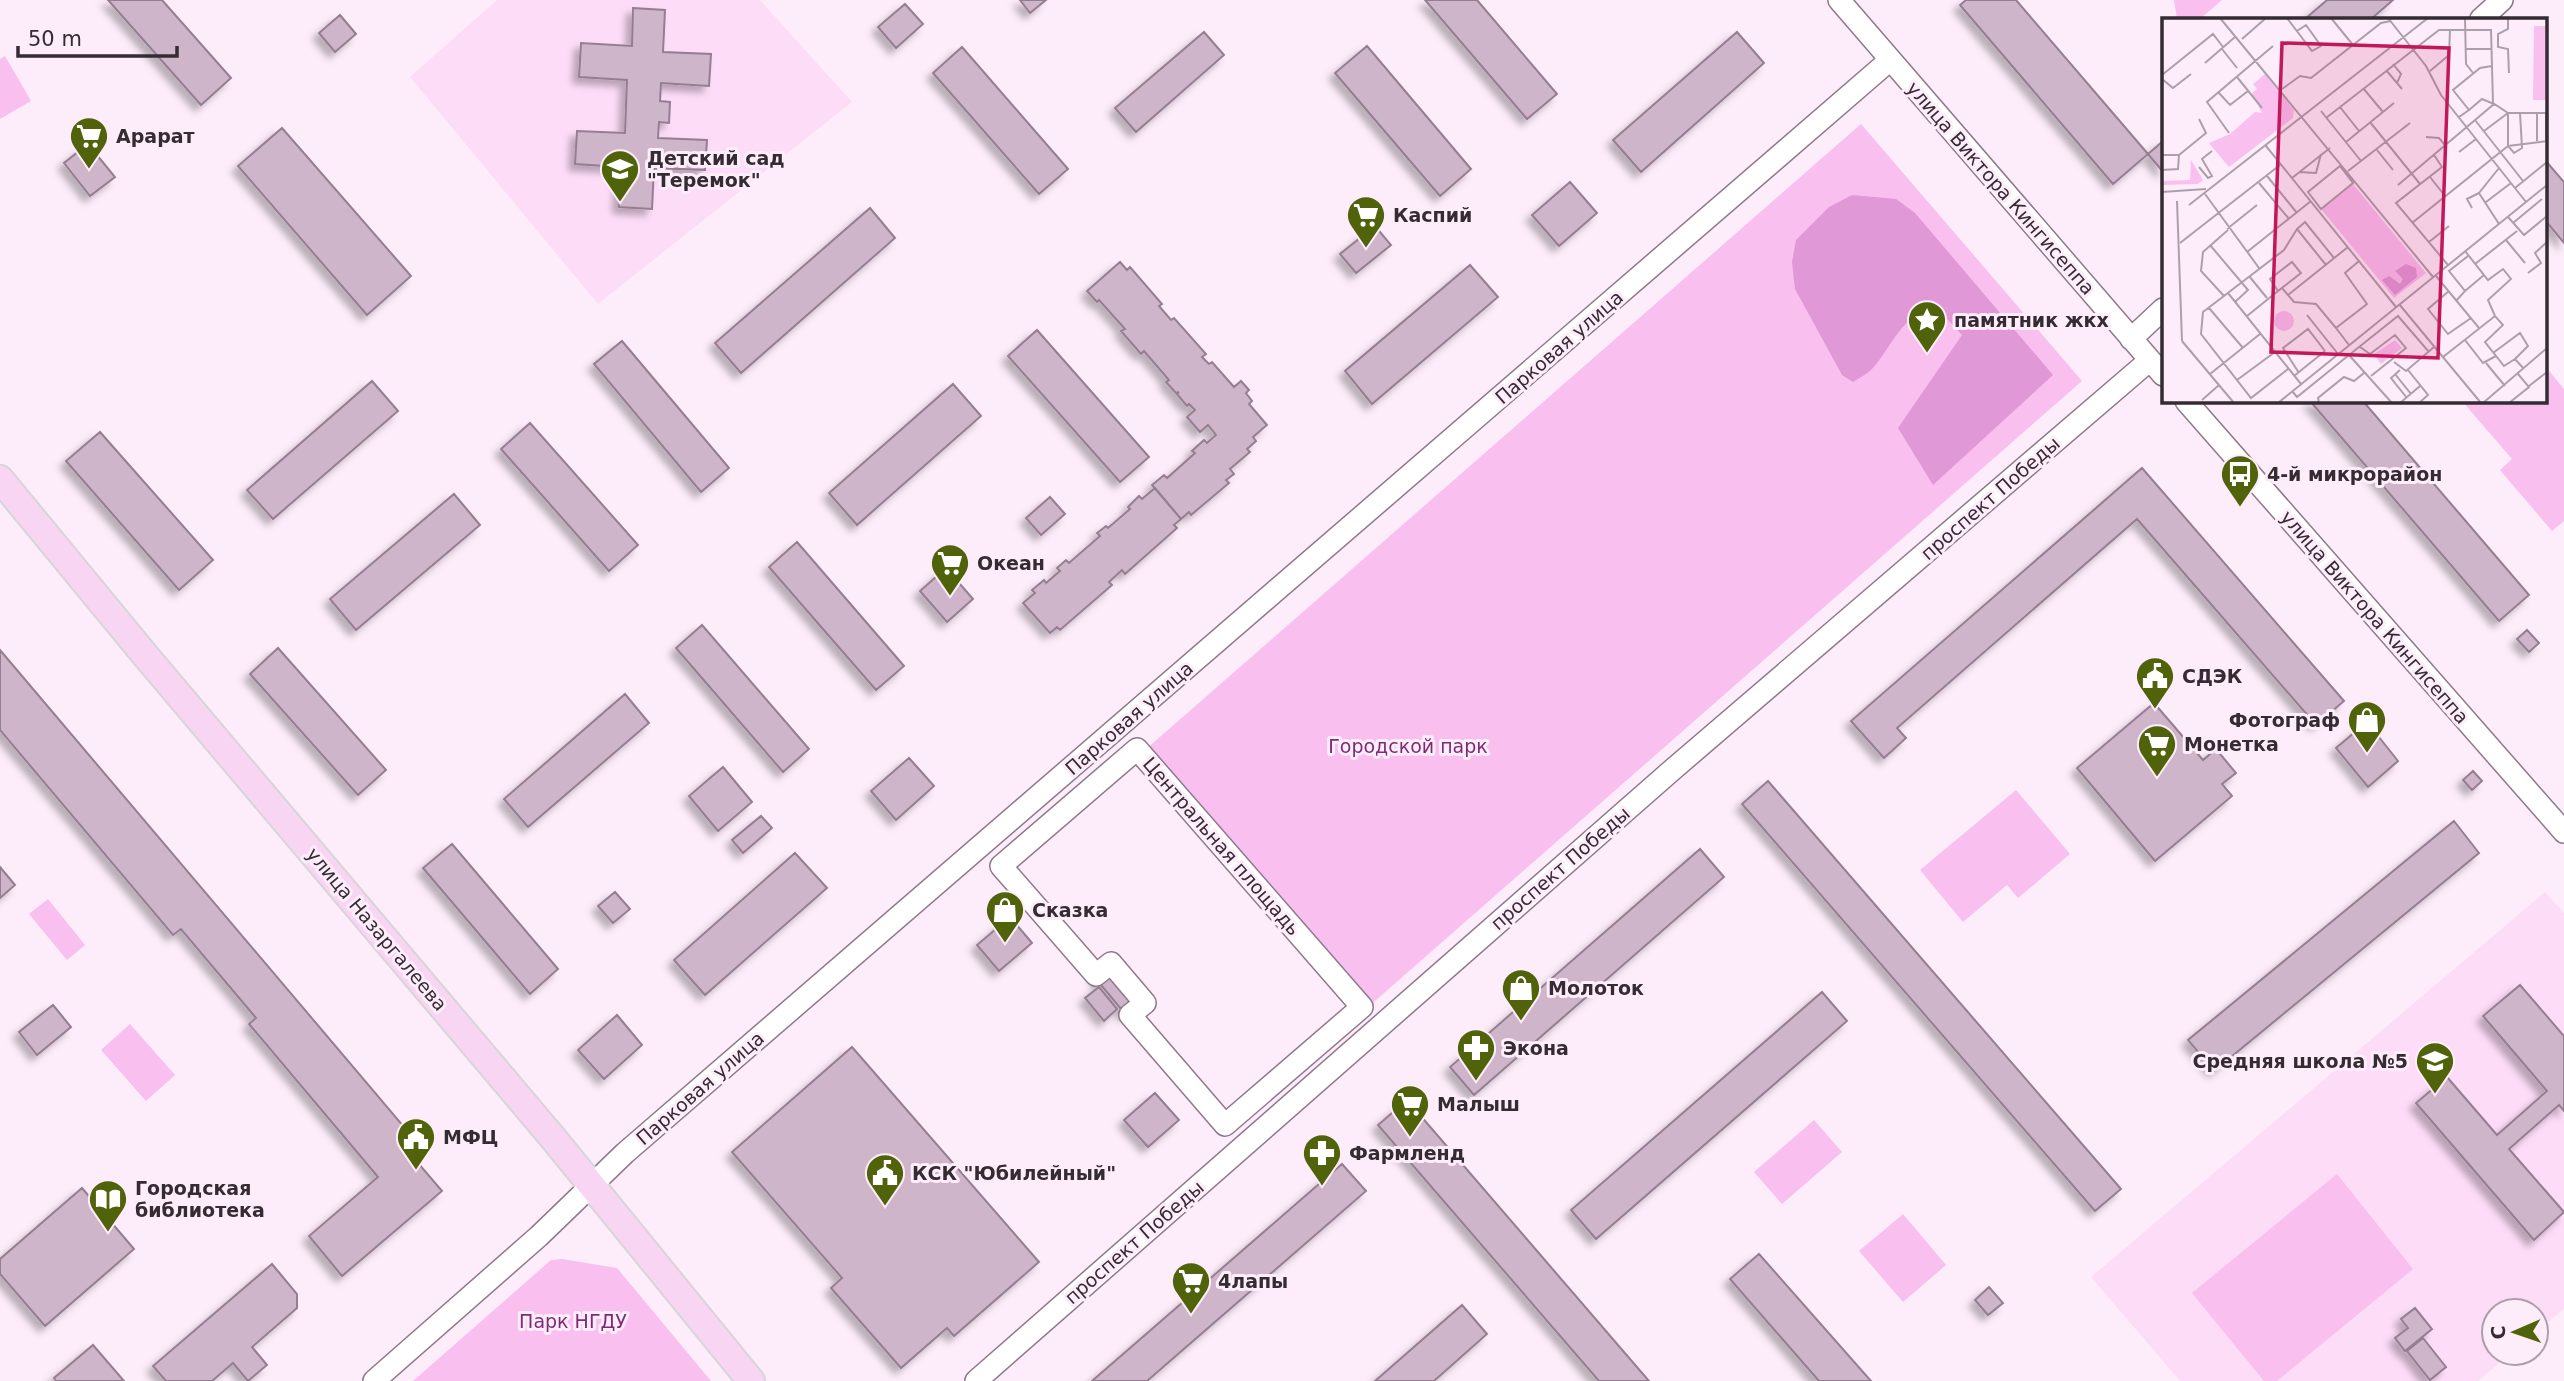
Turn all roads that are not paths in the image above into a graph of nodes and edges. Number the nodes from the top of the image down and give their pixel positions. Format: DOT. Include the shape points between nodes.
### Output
graph roads {
  1 [pos="1839,0"];
  2 [pos="2502,0"];
  3 [pos="2482,18"];
  4 [pos="1890,60"];
  5 [pos="2162,310"];
  6 [pos="2131,339"];
  7 [pos="2156,367"];
  8 [pos="2187,402"];
  9 [pos="0,479"];
  10 [pos="2564,832"];
  11 [pos="1225,1125"];
  12 [pos="592,1186"];
  13 [pos="374,1381"];
  14 [pos="751,1381"];
  15 [pos="976,1381"];
  1 -- 4 [label="street, улица Виктора Кингисеппа"];
  2 -- 3 [label="street"];
  4 -- 6 [label="street, улица Виктора Кингисеппа"];
  4 -- 12 [label="street, Парковая улица"];
  5 -- 6 [label="street"];
  6 -- 7 [label="street, улица Виктора Кингисеппа"];
  7 -- 15 [label="street, проспект Победы" via="1661,780"];
  8 -- 10 [label="street, улица Виктора Кингисеппа"];
  9 -- 12 [label="main road, улица Назаргалеева"];
  11 -- 11 [label="street, Центральная площадь" via="1363,1007 1138,749 1001,866 1096,975 1111,962 1145,1003 1130,1015"];
  12 -- 13 [label="street, Парковая улица"];
  12 -- 14 [label="main road, улица Назаргалеева"];
}
